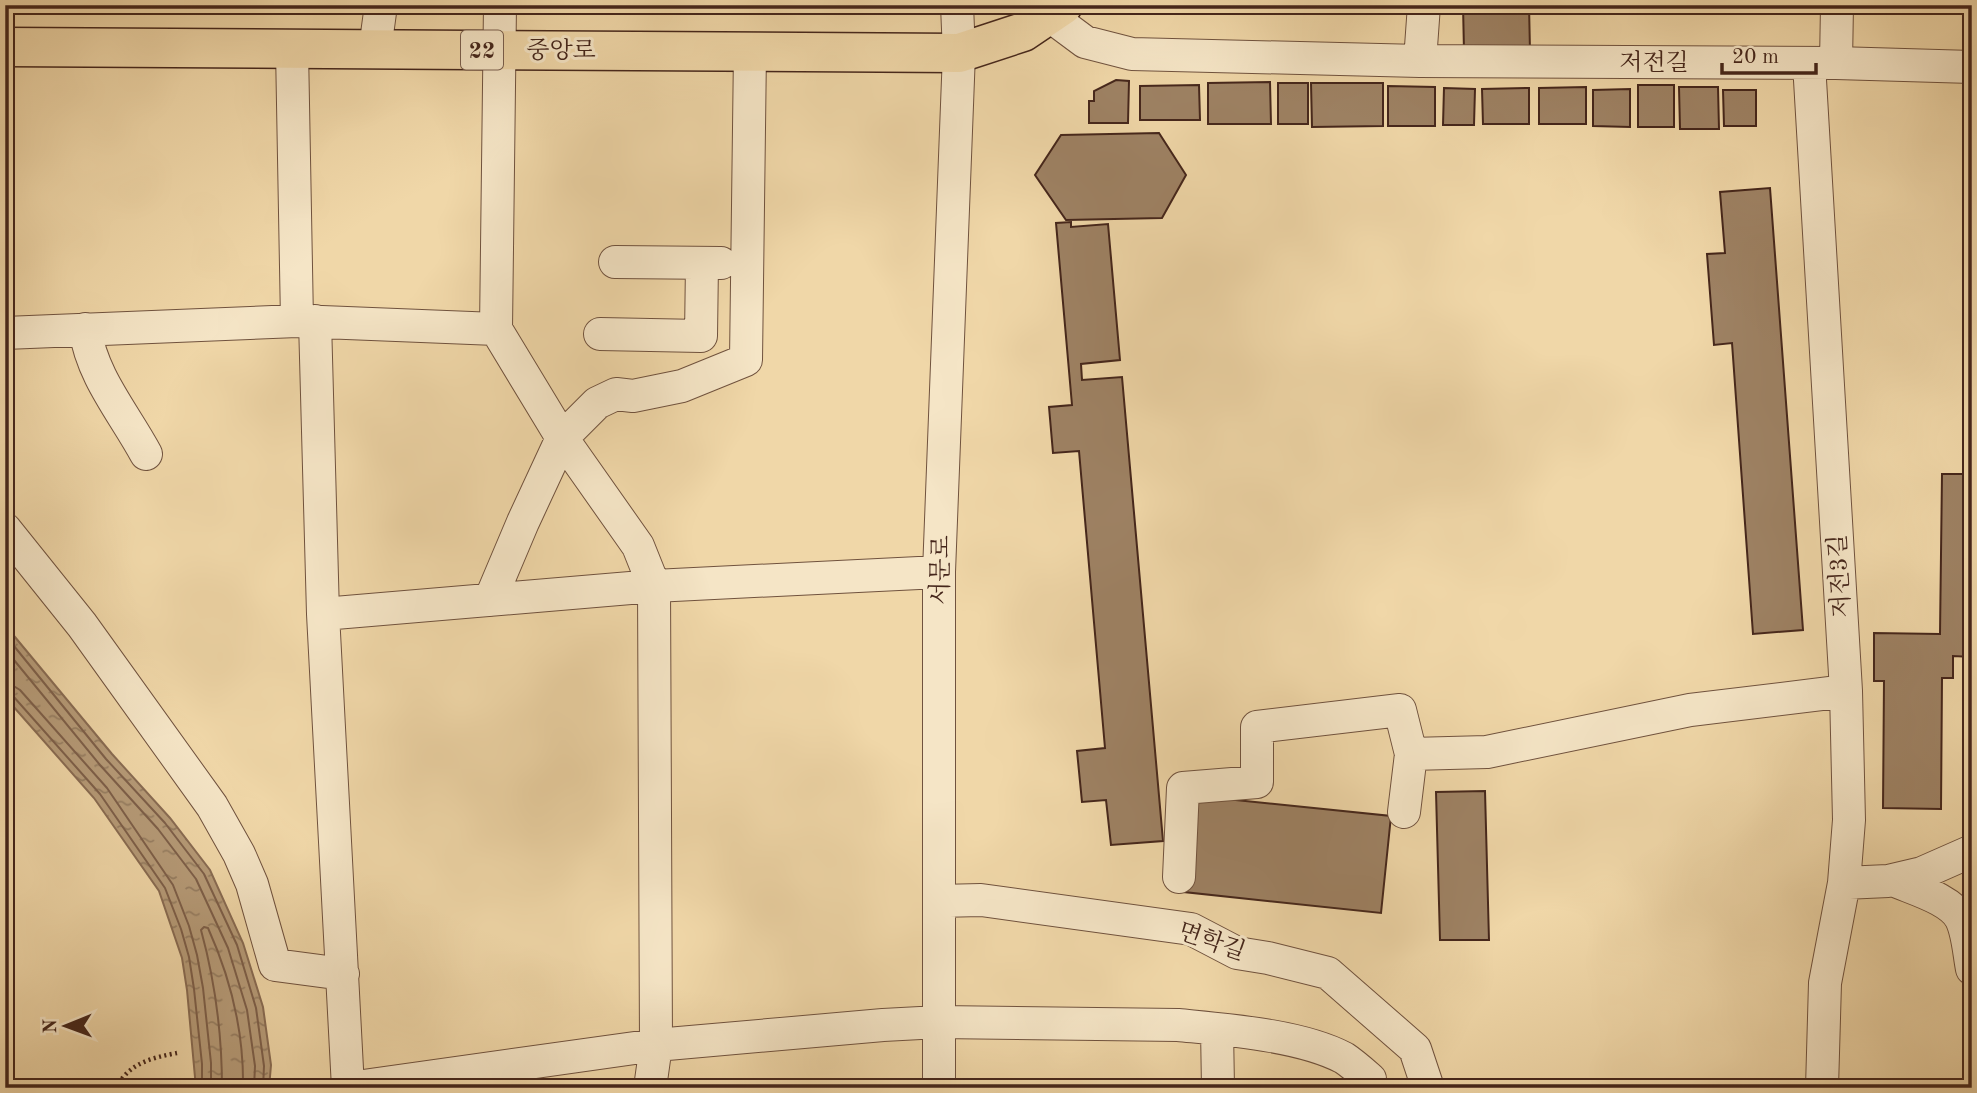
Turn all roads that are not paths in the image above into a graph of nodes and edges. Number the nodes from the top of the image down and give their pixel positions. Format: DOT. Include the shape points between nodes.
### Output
graph roads {
  1 [pos="381,5"];
  2 [pos="500,5"];
  3 [pos="957,5"];
  4 [pos="1424,5"];
  5 [pos="1837,5"];
  6 [pos="1057,10"];
  7 [pos="5,47"];
  8 [pos="292,49"];
  9 [pos="375,49"];
  10 [pos="499,50"];
  11 [pos="750,51"];
  12 [pos="959,53"];
  13 [pos="1420,61"];
  14 [pos="1822,63"];
  15 [pos="1972,67"];
  16 [pos="615,262"];
  17 [pos="702,263"];
  18 [pos="747,264"];
  19 [pos="306,321"];
  20 [pos="85,329"];
  21 [pos="496,329"];
  22 [pos="5,333"];
  23 [pos="600,334"];
  24 [pos="562,438"];
  25 [pos="146,454"];
  26 [pos="5,529"];
  27 [pos="939,572"];
  28 [pos="654,586"];
  29 [pos="490,600"];
  30 [pos="323,614"];
  31 [pos="1846,691"];
  32 [pos="1411,754"];
  33 [pos="1404,812"];
  34 [pos="1972,851"];
  35 [pos="1179,877"];
  36 [pos="1893,880"];
  37 [pos="1844,883"];
  38 [pos="939,901"];
  39 [pos="1972,969"];
  40 [pos="342,974"];
  41 [pos="939,1022"];
  42 [pos="1217,1029"];
  43 [pos="656,1045"];
  44 [pos="428,1082"];
  45 [pos="349,1088"];
  46 [pos="650,1088"];
  47 [pos="939,1088"];
  48 [pos="1218,1088"];
  49 [pos="1370,1088"];
  50 [pos="1428,1088"];
  51 [pos="1822,1088"];
  1 -- 9 [label="street"];
  2 -- 10 [label="street"];
  3 -- 12 [label="street, 서문로"];
  4 -- 13 [label="street"];
  5 -- 14 [label="street, 저전3길"];
  6 -- 12 [label="main road, 중앙로 / 22" via="1023,32"];
  6 -- 13 [label="street, 저전길" via="1085,41 1132,54"];
  7 -- 8 [label="main road, 중앙로 / 22"];
  8 -- 9 [label="main road, 중앙로 / 22"];
  8 -- 19 [label="street"];
  9 -- 10 [label="main road, 중앙로 / 22"];
  10 -- 11 [label="main road, 중앙로 / 22"];
  10 -- 21 [label="street"];
  11 -- 12 [label="main road, 중앙로 / 22"];
  11 -- 18 [label="street"];
  12 -- 27 [label="street, 서문로"];
  13 -- 14 [label="street, 저전길"];
  14 -- 15 [label="street, 저전길"];
  14 -- 31 [label="street, 저전3길"];
  16 -- 17 [label="street"];
  17 -- 18 [label="street"];
  17 -- 23 [label="street" via="701,336"];
  18 -- 24 [label="street" via="746,360 682,386 633,396 615,394 597,403"];
  19 -- 20 [label="street"];
  19 -- 21 [label="street"];
  19 -- 30 [label="street"];
  20 -- 22 [label="street"];
  20 -- 25 [label="street" via="107,392"];
  21 -- 24 [label="street"];
  24 -- 28 [label="street" via="638,546"];
  24 -- 29 [label="street"];
  26 -- 40 [label="street" via="82,625 212,806 252,884 275,965"];
  27 -- 28 [label="street"];
  27 -- 38 [label="street, 서문로"];
  28 -- 29 [label="street"];
  28 -- 43 [label="street"];
  29 -- 30 [label="street"];
  30 -- 40 [label="street"];
  31 -- 32 [label="street" via="1690,710 1487,752"];
  31 -- 37 [label="street, 저전3길" via="1849,820"];
  32 -- 33 [label="street"];
  32 -- 35 [label="street" via="1400,710 1257,727 1257,782 1183,788"];
  34 -- 36 [label="street"];
  36 -- 37 [label="street"];
  36 -- 39 [label="street" via="1955,910 1962,921"];
  37 -- 51 [label="street, 저전3길" via="1825,983"];
  38 -- 41 [label="street, 서문로"];
  38 -- 50 [label="street, 면학길" via="981,900 1191,929 1237,953 1328,973 1415,1049"];
  40 -- 45 [label="street"];
  41 -- 42 [label="street"];
  41 -- 43 [label="street"];
  41 -- 47 [label="street, 서문로"];
  42 -- 48 [label="street"];
  42 -- 49 [label="street" via="1283,1038 1331,1052 1370,1079"];
  43 -- 44 [label="street"];
  43 -- 46 [label="street"];
  44 -- 45 [label="street"];
}
